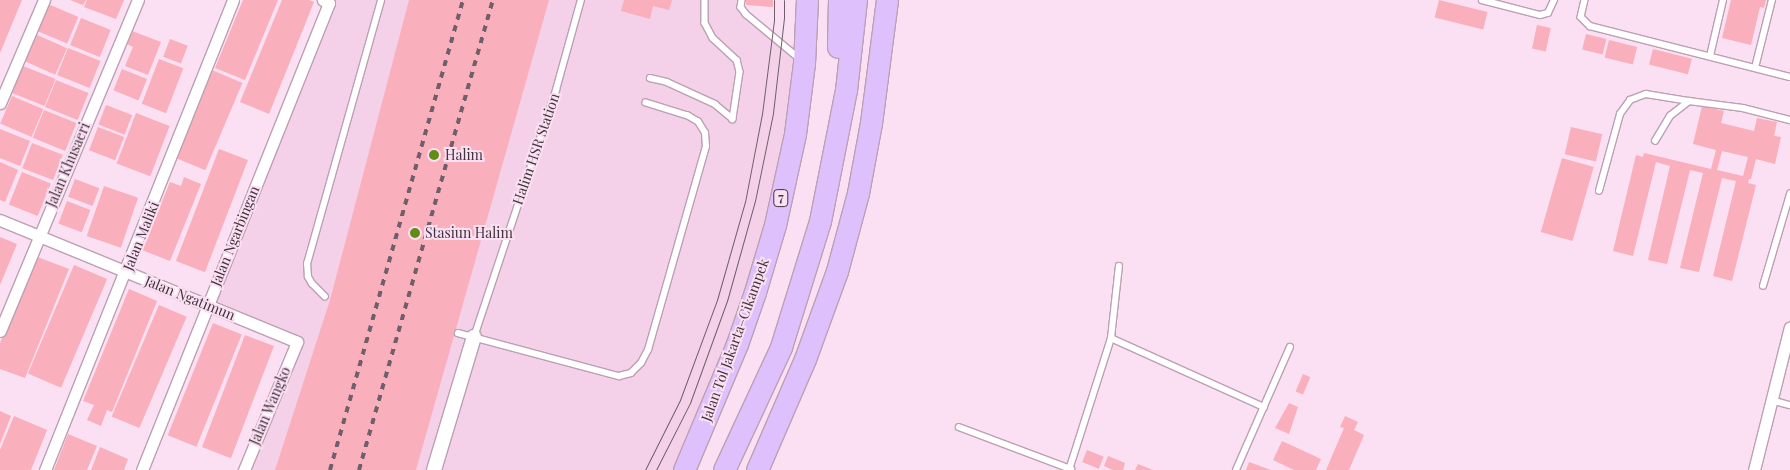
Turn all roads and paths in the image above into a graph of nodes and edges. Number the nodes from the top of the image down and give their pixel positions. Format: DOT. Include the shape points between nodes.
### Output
graph roads {
  1 [pos="44,0"];
  2 [pos="138,0"];
  3 [pos="234,0"];
  4 [pos="381,0"];
  5 [pos="581,0"];
  6 [pos="705,0"];
  7 [pos="742,0"];
  8 [pos="807,0"];
  9 [pos="839,0"];
  10 [pos="856,0"];
  11 [pos="887,0"];
  12 [pos="1482,0"];
  13 [pos="1554,0"];
  14 [pos="1585,0"];
  15 [pos="1723,0"];
  16 [pos="1772,0"];
  17 [pos="326,1"];
  18 [pos="1501,2"];
  19 [pos="1710,56"];
  20 [pos="804,63"];
  21 [pos="1755,68"];
  22 [pos="1790,77"];
  23 [pos="650,78"];
  24 [pos="1689,101"];
  25 [pos="0,103"];
  26 [pos="646,103"];
  27 [pos="840,114"];
  28 [pos="1790,120"];
  29 [pos="1654,141"];
  30 [pos="1599,191"];
  31 [pos="1790,194"];
  32 [pos="0,220"];
  33 [pos="38,236"];
  34 [pos="1120,266"];
  35 [pos="126,272"];
  36 [pos="1763,286"];
  37 [pos="325,297"];
  38 [pos="208,305"];
  39 [pos="0,331"];
  40 [pos="1790,331"];
  41 [pos="458,333"];
  42 [pos="474,337"];
  43 [pos="1111,338"];
  44 [pos="297,342"];
  45 [pos="1290,347"];
  46 [pos="720,388"];
  47 [pos="1772,400"];
  48 [pos="1790,405"];
  49 [pos="1264,408"];
  50 [pos="959,427"];
  51 [pos="46,470"];
  52 [pos="142,470"];
  53 [pos="244,470"];
  54 [pos="434,470"];
  55 [pos="673,470"];
  56 [pos="684,470"];
  57 [pos="724,470"];
  58 [pos="757,470"];
  59 [pos="1071,470"];
  60 [pos="1236,470"];
  61 [pos="1754,470"];
  1 -- 25 [label="street"];
  2 -- 33 [label="street, Jalan Khusaeri"];
  3 -- 35 [label="street, Jalan Maliki"];
  4 -- 37 [label="lane" via="307,264 308,277"];
  5 -- 42 [label="lane, Halim HSR Station" via="556,90"];
  6 -- 23 [label="lane" via="705,23 713,38 737,60 740,72 733,119 715,104 667,82"];
  7 -- 20 [label="lane" via="741,7 746,14"];
  8 -- 20 [label="highway, Jalan Tol Jakarta–Cikampek / 7"];
  9 -- 27 [label="highway" via="837,90"];
  10 -- 27 [label="highway" via="846,90"];
  11 -- 58 [label="highway" via="872,123 837,271 805,360"];
  12 -- 18 [label="lane"];
  13 -- 18 [label="lane" via="1544,15"];
  14 -- 19 [label="lane" via="1581,17 1586,24"];
  15 -- 19 [label="lane"];
  16 -- 21 [label="lane"];
  17 -- 38 [label="street, Jalan Ngarbingan"];
  19 -- 21 [label="lane"];
  20 -- 46 [label="highway, Jalan Tol Jakarta–Cikampek / 7" via="795,134 775,225"];
  21 -- 22 [label="lane"];
  24 -- 28 [label="lane" via="1743,108"];
  24 -- 29 [label="lane" via="1670,116"];
  24 -- 30 [label="lane" via="1646,94 1630,100 1620,114"];
  26 -- 42 [label="lane" via="698,122 705,132 706,147 642,363 631,373 619,376"];
  27 -- 57 [label="highway" via="820,221 784,338"];
  31 -- 36 [label="lane"];
  32 -- 33 [label="street, Jalan Ngatimun"];
  33 -- 35 [label="street, Jalan Ngatimun"];
  33 -- 39 [label="street, Jalan Khusaeri"];
  34 -- 43 [label="lane"];
  35 -- 38 [label="street, Jalan Ngatimun"];
  35 -- 51 [label="street, Jalan Maliki"];
  38 -- 44 [label="street, Jalan Ngatimun"];
  38 -- 52 [label="street, Jalan Ngarbingan"];
  40 -- 47 [label="street"];
  41 -- 42 [label="lane"];
  42 -- 54 [label="street"];
  43 -- 49 [label="lane"];
  43 -- 59 [label="lane"];
  44 -- 53 [label="street, Jalan Wangko"];
  45 -- 49 [label="lane"];
  46 -- 55 [label="highway"];
  46 -- 56 [label="highway, Jalan Tol Jakarta–Cikampek / 7"];
  47 -- 48 [label="lane"];
  47 -- 61 [label="street"];
  49 -- 60 [label="lane"];
  50 -- 59 [label="lane"];
}
